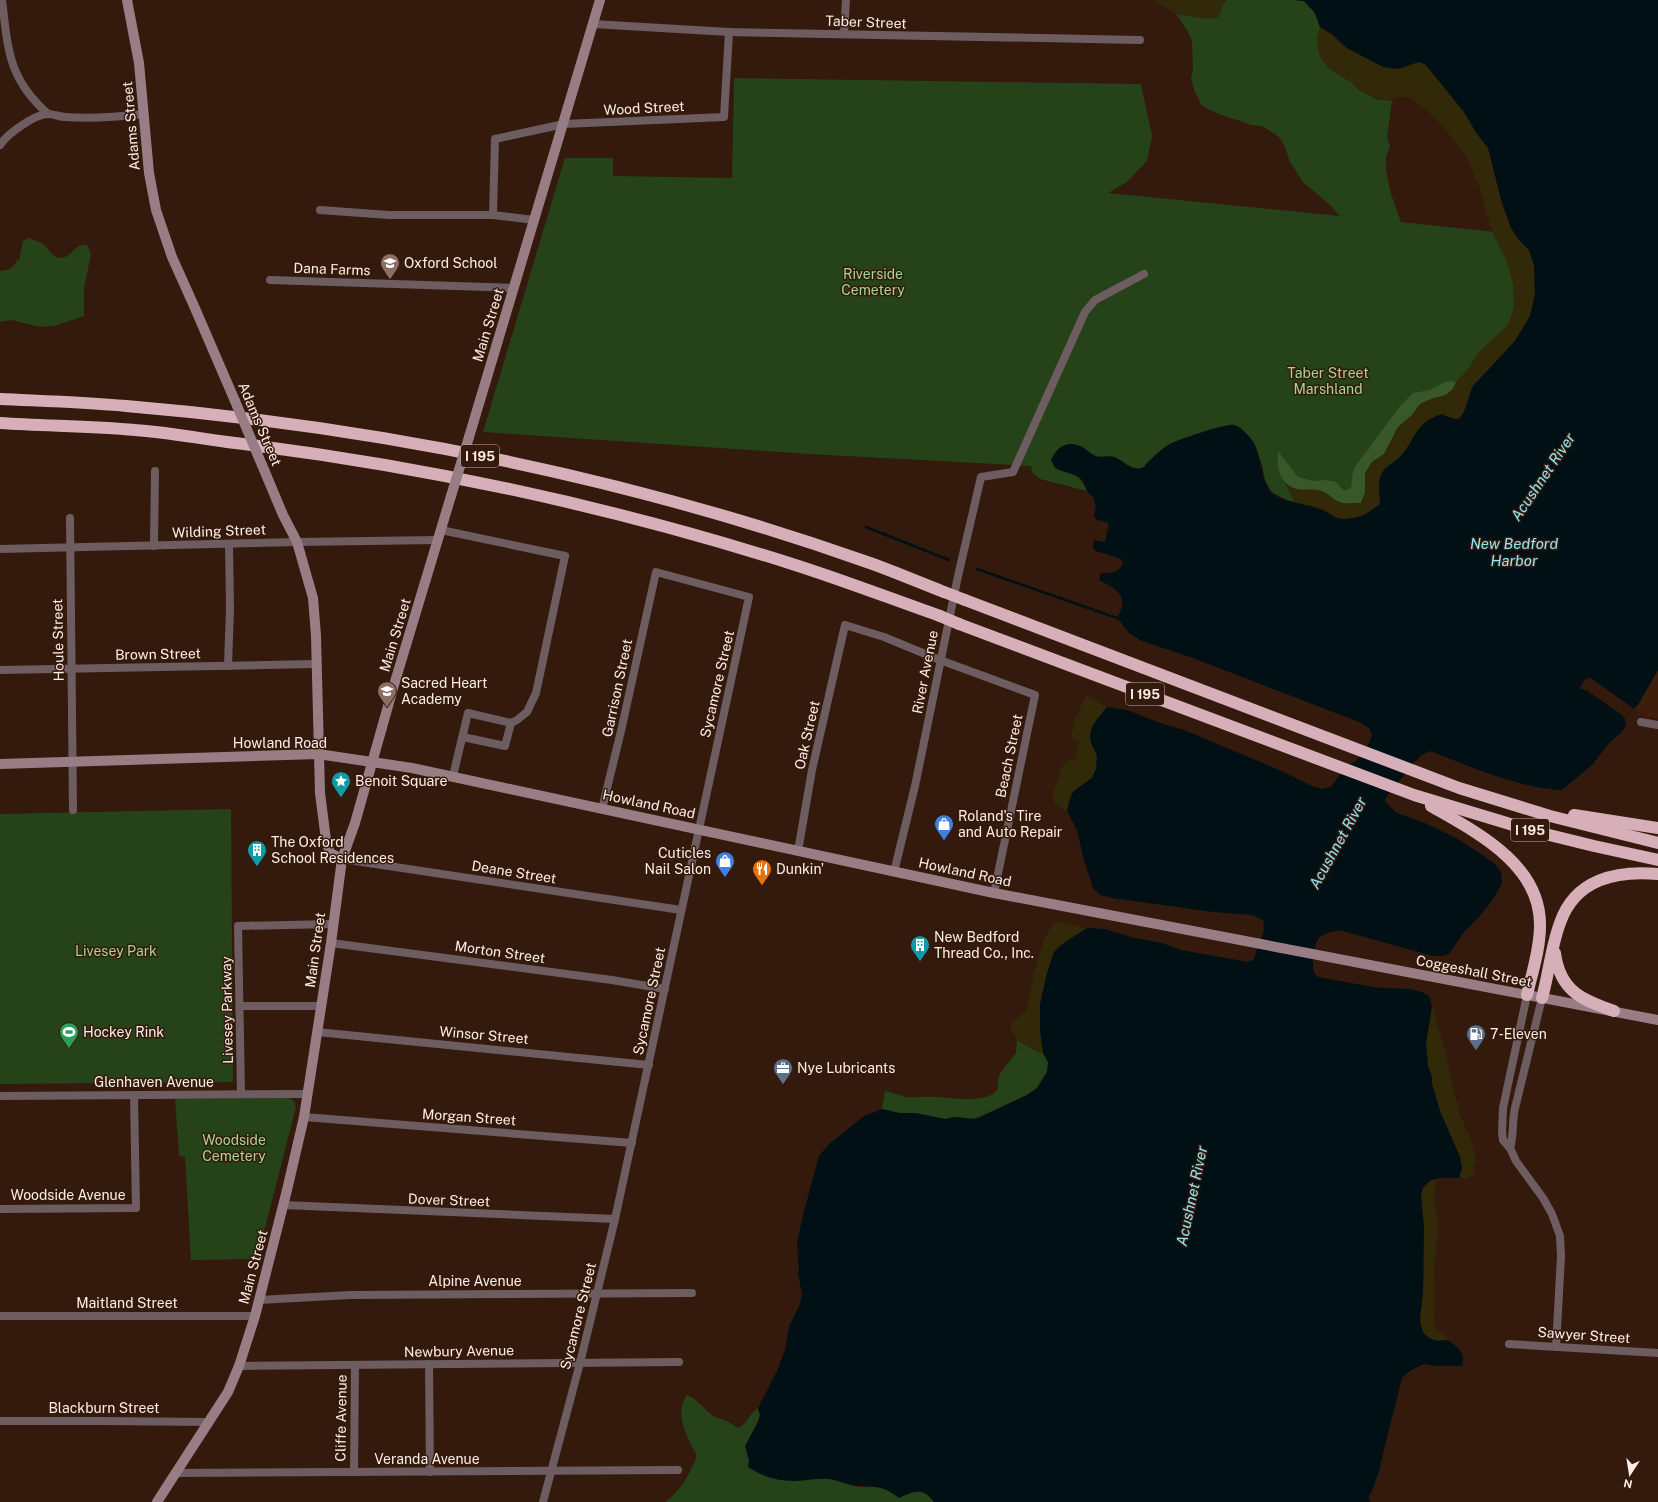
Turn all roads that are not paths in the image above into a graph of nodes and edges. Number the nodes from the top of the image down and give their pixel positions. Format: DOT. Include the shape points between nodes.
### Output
graph roads {
  1 [pos="2,0"];
  2 [pos="127,0"];
  3 [pos="600,0"];
  4 [pos="846,0"];
  5 [pos="593,24"];
  6 [pos="729,32"];
  7 [pos="844,34"];
  8 [pos="1140,40"];
  9 [pos="47,114"];
  10 [pos="143,114"];
  11 [pos="564,124"];
  12 [pos="0,145"];
  13 [pos="320,210"];
  14 [pos="493,215"];
  15 [pos="534,220"];
  16 [pos="1144,274"];
  17 [pos="270,280"];
  18 [pos="514,288"];
  19 [pos="0,399"];
  20 [pos="0,423"];
  21 [pos="155,471"];
  22 [pos="70,518"];
  23 [pos="441,530"];
  24 [pos="438,540"];
  25 [pos="297,542"];
  26 [pos="229,544"];
  27 [pos="154,546"];
  28 [pos="70,549"];
  29 [pos="0,550"];
  30 [pos="656,572"];
  31 [pos="940,660"];
  32 [pos="316,664"];
  33 [pos="228,666"];
  34 [pos="71,669"];
  35 [pos="0,670"];
  36 [pos="1640,722"];
  37 [pos="511,723"];
  38 [pos="1658,725"];
  39 [pos="463,737"];
  40 [pos="318,754"];
  41 [pos="72,762"];
  42 [pos="372,762"];
  43 [pos="0,764"];
  44 [pos="453,776"];
  45 [pos="1405,792"];
  46 [pos="1489,798"];
  47 [pos="602,809"];
  48 [pos="73,810"];
  49 [pos="1658,828"];
  50 [pos="698,830"];
  51 [pos="1658,842"];
  52 [pos="798,851"];
  53 [pos="342,859"];
  54 [pos="1658,860"];
  55 [pos="894,872"];
  56 [pos="1658,874"];
  57 [pos="994,893"];
  58 [pos="681,910"];
  59 [pos="333,924"];
  60 [pos="1556,935"];
  61 [pos="331,943"];
  62 [pos="1284,949"];
  63 [pos="665,989"];
  64 [pos="1527,995"];
  65 [pos="1542,998"];
  66 [pos="240,1006"];
  67 [pos="321,1006"];
  68 [pos="1614,1011"];
  69 [pos="1658,1020"];
  70 [pos="317,1032"];
  71 [pos="649,1065"];
  72 [pos="241,1094"];
  73 [pos="308,1094"];
  74 [pos="134,1095"];
  75 [pos="0,1096"];
  76 [pos="304,1117"];
  77 [pos="632,1143"];
  78 [pos="1510,1148"];
  79 [pos="283,1206"];
  80 [pos="0,1209"];
  81 [pos="615,1219"];
  82 [pos="598,1293"];
  83 [pos="692,1293"];
  84 [pos="259,1300"];
  85 [pos="0,1316"];
  86 [pos="255,1316"];
  87 [pos="1509,1344"];
  88 [pos="1556,1347"];
  89 [pos="1658,1353"];
  90 [pos="679,1362"];
  91 [pos="580,1363"];
  92 [pos="429,1364"];
  93 [pos="355,1365"];
  94 [pos="239,1366"];
  95 [pos="0,1421"];
  96 [pos="209,1422"];
  97 [pos="678,1470"];
  98 [pos="551,1471"];
  99 [pos="354,1472"];
  100 [pos="430,1472"];
  101 [pos="176,1473"];
  102 [pos="157,1502"];
  103 [pos="543,1502"];
  1 -- 9 [label="street" via="7,44 13,68 24,88"];
  2 -- 10 [label="main road, Adams Street" via="139,63"];
  3 -- 5 [label="main road, Main Street"];
  4 -- 7 [label="street"];
  5 -- 6 [label="street, Taber Street"];
  5 -- 11 [label="main road, Main Street"];
  6 -- 7 [label="street, Taber Street"];
  6 -- 11 [label="street, Wood Street" via="724,117"];
  7 -- 8 [label="street, Taber Street"];
  9 -- 10 [label="street" via="108,118"];
  9 -- 12 [label="street" via="28,121"];
  10 -- 25 [label="main road, Adams Street, bridge" via="150,186 161,228 283,515"];
  11 -- 14 [label="street, Wood Street" via="495,139"];
  11 -- 15 [label="main road, Main Street"];
  13 -- 14 [label="street" via="389,215"];
  14 -- 15 [label="street"];
  15 -- 18 [label="main road, Main Street"];
  16 -- 31 [label="street, River Avenue" via="1095,300 1085,312 1013,472 981,477"];
  17 -- 18 [label="street, Dana Farms"];
  18 -- 23 [label="main road, Main Street, bridge"];
  19 -- 46 [label="highway, I 195, bridge" via="126,406 233,417 355,434 481,456 596,482 728,518 869,562"];
  20 -- 45 [label="highway, I 195, bridge" via="135,430 309,452 496,485 631,517 814,571"];
  21 -- 27 [label="street"];
  22 -- 28 [label="street, Houle Street"];
  23 -- 24 [label="main road, Main Street"];
  23 -- 37 [label="street" via="565,556 536,693 527,712"];
  24 -- 25 [label="street, Wilding Street"];
  24 -- 42 [label="main road, Main Street"];
  25 -- 26 [label="street, Wilding Street"];
  25 -- 32 [label="main road, Adams Street" via="313,598"];
  26 -- 27 [label="street, Wilding Street"];
  26 -- 33 [label="street"];
  27 -- 28 [label="street, Wilding Street"];
  28 -- 29 [label="street, Wilding Street"];
  28 -- 34 [label="street, Houle Street"];
  30 -- 47 [label="street, Garrison Street"];
  30 -- 50 [label="street, Sycamore Street" via="749,597"];
  31 -- 52 [label="street, Oak Street" via="884,637 845,625 812,770"];
  31 -- 55 [label="street, River Avenue" via="915,786"];
  31 -- 57 [label="street, Beach Street" via="1035,695"];
  32 -- 33 [label="street, Brown Street"];
  32 -- 40 [label="main road, Adams Street"];
  33 -- 34 [label="street, Brown Street"];
  34 -- 35 [label="street, Brown Street"];
  34 -- 41 [label="street, Houle Street"];
  36 -- 38 [label="street"];
  37 -- 39 [label="street" via="505,746"];
  37 -- 39 [label="street" via="468,713"];
  39 -- 44 [label="street"];
  40 -- 41 [label="main road, Howland Road"];
  40 -- 42 [label="main road, Howland Road"];
  40 -- 53 [label="main road, Adams Street" via="326,840 330,853"];
  41 -- 43 [label="main road, Howland Road"];
  41 -- 48 [label="street, Houle Street"];
  42 -- 44 [label="main road, Howland Road"];
  42 -- 53 [label="main road, Main Street"];
  44 -- 47 [label="main road, Howland Road"];
  45 -- 54 [label="highway, I 195" via="1533,831"];
  45 -- 64 [label="highway" via="1487,840 1512,861 1524,877 1536,899 1540,921"];
  46 -- 49 [label="highway"];
  46 -- 51 [label="highway, I 195" via="1565,820"];
  47 -- 50 [label="main road, Howland Road"];
  50 -- 52 [label="main road, Howland Road"];
  50 -- 58 [label="street, Sycamore Street"];
  52 -- 55 [label="main road, Howland Road"];
  53 -- 58 [label="street, Deane Street"];
  53 -- 59 [label="main road, Main Street"];
  55 -- 57 [label="main road, Howland Road"];
  56 -- 60 [label="highway" via="1621,874 1592,884 1567,908"];
  57 -- 62 [label="main road, Howland Road"];
  58 -- 63 [label="street, Sycamore Street"];
  59 -- 61 [label="main road, Main Street"];
  59 -- 66 [label="street, Livesey Parkway" via="238,926"];
  60 -- 65 [label="highway"];
  60 -- 68 [label="highway" via="1557,963 1567,987 1586,1000"];
  61 -- 63 [label="street, Morton Street"];
  61 -- 67 [label="main road, Main Street"];
  62 -- 64 [label="main road, Coggeshall Street"];
  63 -- 71 [label="street, Sycamore Street"];
  64 -- 65 [label="main road, Coggeshall Street"];
  64 -- 78 [label="street" via="1501,1116 1503,1140"];
  65 -- 68 [label="main road, Coggeshall Street"];
  65 -- 78 [label="street" via="1515,1108"];
  66 -- 67 [label="street"];
  66 -- 72 [label="street, Livesey Parkway"];
  67 -- 70 [label="main road, Main Street"];
  68 -- 69 [label="main road, Coggeshall Street"];
  70 -- 71 [label="street, Winsor Street"];
  70 -- 73 [label="main road, Main Street"];
  71 -- 77 [label="street, Sycamore Street"];
  72 -- 73 [label="street, Glenhaven Avenue"];
  72 -- 74 [label="street, Glenhaven Avenue"];
  73 -- 76 [label="main road, Main Street"];
  74 -- 75 [label="street, Glenhaven Avenue"];
  74 -- 80 [label="street, Woodside Avenue" via="136,1208"];
  76 -- 77 [label="street, Morgan Street"];
  76 -- 79 [label="main road, Main Street"];
  77 -- 81 [label="street, Sycamore Street"];
  78 -- 88 [label="street" via="1516,1161 1543,1198 1560,1236"];
  79 -- 81 [label="street, Dover Street"];
  79 -- 84 [label="main road, Main Street"];
  81 -- 82 [label="street, Sycamore Street"];
  82 -- 83 [label="street, Alpine Avenue"];
  82 -- 84 [label="street, Alpine Avenue" via="350,1295"];
  82 -- 91 [label="street, Sycamore Street"];
  84 -- 86 [label="main road, Main Street"];
  85 -- 86 [label="street, Maitland Street"];
  86 -- 94 [label="main road, Main Street"];
  87 -- 88 [label="street, Sawyer Street"];
  88 -- 89 [label="street, Sawyer Street"];
  90 -- 91 [label="street, Newbury Avenue"];
  91 -- 92 [label="street, Newbury Avenue"];
  91 -- 98 [label="street, Sycamore Street"];
  92 -- 93 [label="street, Newbury Avenue"];
  92 -- 100 [label="street"];
  93 -- 94 [label="street, Newbury Avenue"];
  93 -- 99 [label="street, Cliffe Avenue"];
  94 -- 96 [label="main road, Main Street" via="228,1392"];
  95 -- 96 [label="street, Blackburn Street"];
  96 -- 101 [label="main road, Main Street"];
  97 -- 98 [label="street, Veranda Avenue"];
  98 -- 100 [label="street, Veranda Avenue"];
  98 -- 103 [label="street, Sycamore Street"];
  99 -- 100 [label="street, Veranda Avenue"];
  99 -- 101 [label="street, Veranda Avenue"];
  101 -- 102 [label="main road, Main Street"];
}
